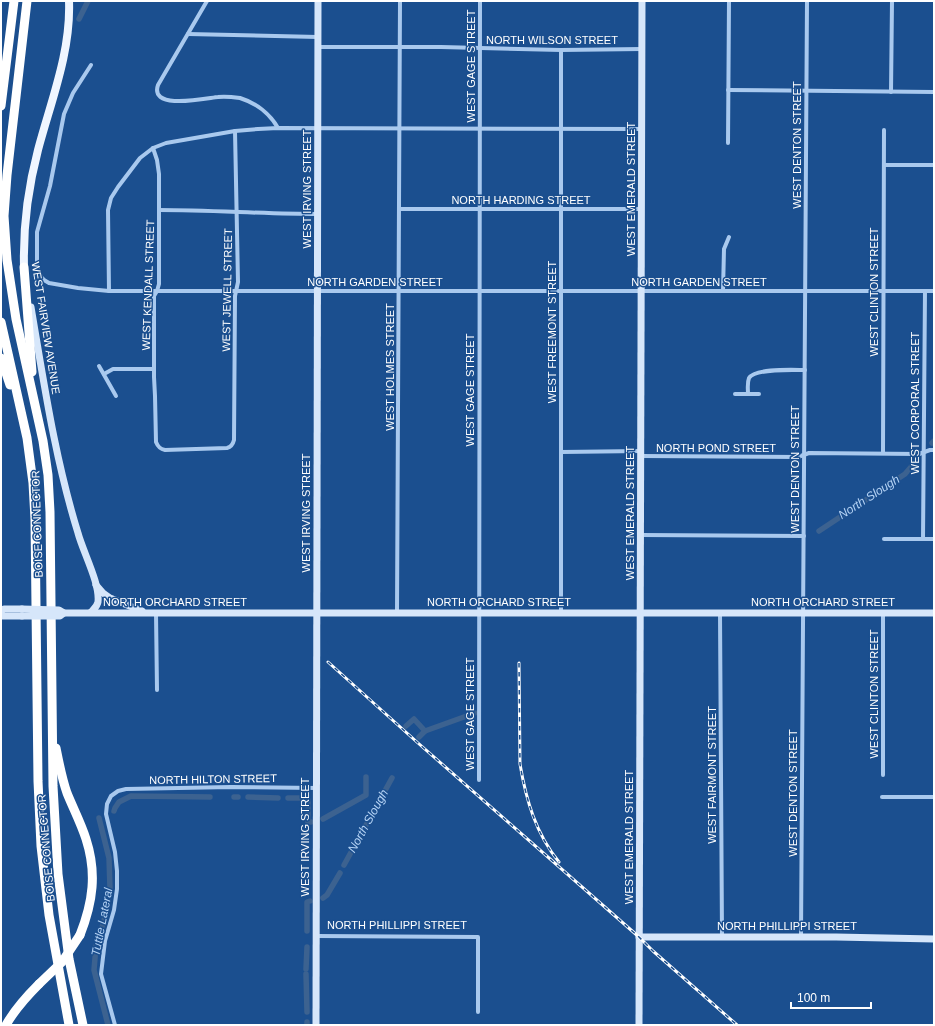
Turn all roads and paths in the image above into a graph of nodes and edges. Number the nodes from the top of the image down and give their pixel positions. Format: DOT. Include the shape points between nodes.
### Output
graph roads {
  1 [pos="14,1"];
  2 [pos="26,1"];
  3 [pos="69,1"];
  4 [pos="207,1"];
  5 [pos="318,1"];
  6 [pos="400,1"];
  7 [pos="480,1"];
  8 [pos="642,1"];
  9 [pos="728,1"];
  10 [pos="807,1"];
  11 [pos="892,1"];
  12 [pos="188,34"];
  13 [pos="318,37"];
  14 [pos="318,47"];
  15 [pos="400,47"];
  16 [pos="480,49"];
  17 [pos="642,49"];
  18 [pos="561,50"];
  19 [pos="91,65"];
  20 [pos="728,90"];
  21 [pos="806,91"];
  22 [pos="891,92"];
  23 [pos="934,92"];
  24 [pos="1,106"];
  25 [pos="278,128"];
  26 [pos="318,128"];
  27 [pos="400,128"];
  28 [pos="480,129"];
  29 [pos="561,129"];
  30 [pos="642,129"];
  31 [pos="884,130"];
  32 [pos="235,131"];
  33 [pos="728,143"];
  34 [pos="153,148"];
  35 [pos="884,165"];
  36 [pos="934,165"];
  37 [pos="399,209"];
  38 [pos="480,209"];
  39 [pos="159,210"];
  40 [pos="561,210"];
  41 [pos="642,210"];
  42 [pos="237,212"];
  43 [pos="318,214"];
  44 [pos="729,237"];
  45 [pos="24,267"];
  46 [pos="318,290"];
  47 [pos="399,290"];
  48 [pos="480,290"];
  49 [pos="561,290"];
  50 [pos="642,290"];
  51 [pos="109,291"];
  52 [pos="157,291"];
  53 [pos="236,291"];
  54 [pos="723,291"];
  55 [pos="805,291"];
  56 [pos="883,291"];
  57 [pos="925,291"];
  58 [pos="934,291"];
  59 [pos="1,322"];
  60 [pos="1,358"];
  61 [pos="99,366"];
  62 [pos="154,369"];
  63 [pos="804,370"];
  64 [pos="104,374"];
  65 [pos="735,394"];
  66 [pos="748,394"];
  67 [pos="759,394"];
  68 [pos="116,396"];
  69 [pos="34,399"];
  70 [pos="25,429"];
  71 [pos="158,446"];
  72 [pos="934,450"];
  73 [pos="561,452"];
  74 [pos="924,452"];
  75 [pos="883,453"];
  76 [pos="641,454"];
  77 [pos="804,455"];
  78 [pos="641,535"];
  79 [pos="804,536"];
  80 [pos="884,539"];
  81 [pos="923,539"];
  82 [pos="934,539"];
  83 [pos="96,585"];
  84 [pos="1,611"];
  85 [pos="92,612"];
  86 [pos="22,613"];
  87 [pos="147,613"];
  88 [pos="156,613"];
  89 [pos="317,613"];
  90 [pos="397,613"];
  91 [pos="479,613"];
  92 [pos="561,613"];
  93 [pos="640,613"];
  94 [pos="720,613"];
  95 [pos="803,613"];
  96 [pos="883,613"];
  97 [pos="934,613"];
  98 [pos="1,615"];
  99 [pos="157,690"];
  100 [pos="52,732"];
  101 [pos="883,775"];
  102 [pos="479,780"];
  103 [pos="316,788"];
  104 [pos="882,797"];
  105 [pos="934,797"];
  106 [pos="316,936"];
  107 [pos="639,937"];
  108 [pos="722,937"];
  109 [pos="801,937"];
  110 [pos="934,939"];
  111 [pos="478,1012"];
  112 [pos="69,1024"];
  113 [pos="6,1025"];
  114 [pos="83,1025"];
  115 [pos="115,1025"];
  116 [pos="316,1025"];
  117 [pos="639,1025"];
  1 -- 24 [label="highway"];
  2 -- 69 [label="highway, BOISE CONNECTOR" via="4,216 7,260 16,319"];
  3 -- 45 [label="main road, WEST FAIRVIEW AVENUE" via="68,34 63,60 28,193"];
  4 -- 12 [label="street"];
  5 -- 13 [label="street, WEST IRVING STREET"];
  6 -- 15 [label="street, WEST HOLMES STREET"];
  7 -- 16 [label="street, WEST GAGE STREET"];
  8 -- 17 [label="street, WEST EMERALD STREET"];
  9 -- 20 [label="street"];
  10 -- 21 [label="street, WEST DENTON STREET"];
  11 -- 22 [label="street"];
  12 -- 13 [label="street"];
  12 -- 25 [label="street" via="158,85 160,95 173,101 240,98 261,109"];
  13 -- 14 [label="street, WEST IRVING STREET"];
  14 -- 15 [label="street, NORTH WILSON STREET"];
  14 -- 26 [label="street, WEST IRVING STREET"];
  15 -- 16 [label="street, NORTH WILSON STREET"];
  15 -- 27 [label="street, WEST HOLMES STREET"];
  16 -- 18 [label="street, NORTH WILSON STREET"];
  16 -- 28 [label="street, WEST GAGE STREET"];
  17 -- 18 [label="street, NORTH WILSON STREET"];
  17 -- 30 [label="street, WEST EMERALD STREET"];
  18 -- 29 [label="street, WEST FREEMONT STREET"];
  19 -- 51 [label="street, NORTH GARDEN STREET" via="73,93 64,114 50,186 36,232 37,267 41,277 49,282"];
  20 -- 21 [label="street"];
  20 -- 33 [label="street"];
  21 -- 22 [label="street"];
  21 -- 55 [label="street, WEST DENTON STREET"];
  22 -- 23 [label="street"];
  25 -- 26 [label="street"];
  25 -- 32 [label="street"];
  26 -- 27 [label="street"];
  26 -- 43 [label="street, WEST IRVING STREET"];
  27 -- 28 [label="street"];
  27 -- 37 [label="street, WEST HOLMES STREET"];
  28 -- 29 [label="street"];
  28 -- 38 [label="street, WEST GAGE STREET"];
  29 -- 30 [label="street"];
  29 -- 40 [label="street, WEST FREEMONT STREET"];
  30 -- 41 [label="street, WEST EMERALD STREET"];
  31 -- 35 [label="street, WEST CLINTON STREET"];
  32 -- 34 [label="street"];
  32 -- 42 [label="street, WEST JEWELL STREET"];
  34 -- 39 [label="street, WEST KENDALL STREET" via="158,167"];
  34 -- 51 [label="street" via="140,158 111,198 108,210"];
  35 -- 36 [label="street"];
  35 -- 56 [label="street, WEST CLINTON STREET"];
  37 -- 38 [label="street, NORTH HARDING STREET"];
  37 -- 47 [label="street, WEST HOLMES STREET"];
  38 -- 40 [label="street, NORTH HARDING STREET"];
  38 -- 48 [label="street, WEST GAGE STREET"];
  39 -- 42 [label="street"];
  39 -- 52 [label="street, WEST KENDALL STREET"];
  40 -- 41 [label="street, NORTH HARDING STREET"];
  40 -- 49 [label="street, WEST FREEMONT STREET"];
  41 -- 50 [label="street, WEST EMERALD STREET"];
  42 -- 43 [label="street"];
  42 -- 53 [label="street, WEST JEWELL STREET"];
  43 -- 46 [label="street, WEST IRVING STREET"];
  44 -- 54 [label="street" via="724,249"];
  45 -- 69 [label="highway"];
  45 -- 83 [label="street, WEST FAIRVIEW AVENUE" via="59,467"];
  46 -- 47 [label="street, NORTH GARDEN STREET"];
  46 -- 53 [label="street, NORTH GARDEN STREET"];
  46 -- 89 [label="street, WEST IRVING STREET"];
  47 -- 48 [label="street, NORTH GARDEN STREET"];
  47 -- 90 [label="street, WEST HOLMES STREET"];
  48 -- 49 [label="street, NORTH GARDEN STREET"];
  48 -- 91 [label="street, WEST GAGE STREET"];
  49 -- 50 [label="street, NORTH GARDEN STREET"];
  49 -- 73 [label="street, WEST FREEMONT STREET"];
  50 -- 54 [label="street, NORTH GARDEN STREET"];
  50 -- 76 [label="street, WEST EMERALD STREET"];
  51 -- 52 [label="street, NORTH GARDEN STREET"];
  52 -- 53 [label="street, NORTH GARDEN STREET"];
  52 -- 62 [label="street, WEST KENDALL STREET" via="154,296"];
  53 -- 71 [label="street, WEST JEWELL STREET" via="233,444 224,449 165,450"];
  54 -- 55 [label="street, NORTH GARDEN STREET"];
  55 -- 56 [label="street, NORTH GARDEN STREET"];
  55 -- 63 [label="street, WEST DENTON STREET"];
  56 -- 57 [label="street, NORTH GARDEN STREET"];
  56 -- 75 [label="street, WEST CLINTON STREET"];
  57 -- 58 [label="street, NORTH GARDEN STREET"];
  57 -- 74 [label="street, WEST CORPORAL STREET"];
  59 -- 70 [label="highway, BOISE CONNECTOR"];
  60 -- 70 [label="highway"];
  61 -- 64 [label="street"];
  62 -- 64 [label="street" via="113,369"];
  62 -- 71 [label="street, WEST KENDALL STREET" via="155,436"];
  63 -- 66 [label="street" via="776,370 754,374 749,378"];
  63 -- 77 [label="street, WEST DENTON STREET"];
  64 -- 68 [label="street"];
  65 -- 66 [label="street"];
  66 -- 67 [label="street"];
  69 -- 100 [label="highway, BOISE CONNECTOR" via="43,441 49,490"];
  70 -- 112 [label="highway, BOISE CONNECTOR" via="35,519 41,846 49,915"];
  72 -- 74 [label="street, NORTH POND STREET"];
  73 -- 76 [label="street, NORTH POND STREET"];
  73 -- 92 [label="street, WEST FREEMONT STREET"];
  74 -- 75 [label="street, NORTH POND STREET"];
  74 -- 81 [label="street, WEST CORPORAL STREET"];
  75 -- 77 [label="street, NORTH POND STREET"];
  76 -- 77 [label="street, NORTH POND STREET" via="798,457"];
  76 -- 78 [label="street, WEST EMERALD STREET"];
  77 -- 79 [label="street, WEST DENTON STREET"];
  78 -- 79 [label="street"];
  78 -- 93 [label="street, WEST EMERALD STREET"];
  79 -- 95 [label="street, WEST DENTON STREET"];
  80 -- 81 [label="street"];
  81 -- 82 [label="street"];
  83 -- 85 [label="street" via="98,603"];
  83 -- 87 [label="street" via="110,598"];
  84 -- 86 [label="street, NORTH ORCHARD STREET" via="4,609"];
  85 -- 86 [label="street, NORTH ORCHARD STREET, bridge" via="66,613 60,616"];
  85 -- 87 [label="street, NORTH ORCHARD STREET"];
  86 -- 98 [label="street, NORTH ORCHARD STREET"];
  87 -- 88 [label="street, NORTH ORCHARD STREET"];
  88 -- 89 [label="street, NORTH ORCHARD STREET"];
  88 -- 99 [label="street"];
  89 -- 90 [label="street, NORTH ORCHARD STREET"];
  89 -- 103 [label="street, WEST IRVING STREET"];
  90 -- 91 [label="street, NORTH ORCHARD STREET"];
  91 -- 92 [label="street, NORTH ORCHARD STREET"];
  91 -- 102 [label="street, WEST GAGE STREET"];
  92 -- 93 [label="street, NORTH ORCHARD STREET"];
  93 -- 94 [label="street, NORTH ORCHARD STREET"];
  93 -- 107 [label="street, WEST EMERALD STREET"];
  94 -- 95 [label="street, NORTH ORCHARD STREET"];
  94 -- 108 [label="street, WEST FAIRMONT STREET"];
  95 -- 96 [label="street, NORTH ORCHARD STREET"];
  95 -- 109 [label="street, WEST DENTON STREET"];
  96 -- 97 [label="street, NORTH ORCHARD STREET"];
  96 -- 101 [label="street, WEST CLINTON STREET"];
  100 -- 113 [label="highway, bridge" via="66,792 86,838 92,860 93,882 88,916 80,935 62,962 26,996"];
  100 -- 114 [label="highway, BOISE CONNECTOR" via="58,874 69,959"];
  103 -- 106 [label="street, WEST IRVING STREET"];
  103 -- 115 [label="street, NORTH HILTON STREET" via="126,789 111,796 106,814 115,852 117,889 105,941 101,974"];
  104 -- 105 [label="street"];
  106 -- 111 [label="street, NORTH PHILLIPPI STREET" via="478,936"];
  106 -- 116 [label="street, WEST IRVING STREET"];
  107 -- 108 [label="street, NORTH PHILLIPPI STREET"];
  107 -- 117 [label="street, WEST EMERALD STREET"];
  108 -- 109 [label="street, NORTH PHILLIPPI STREET"];
  109 -- 110 [label="street, NORTH PHILLIPPI STREET"];
}
